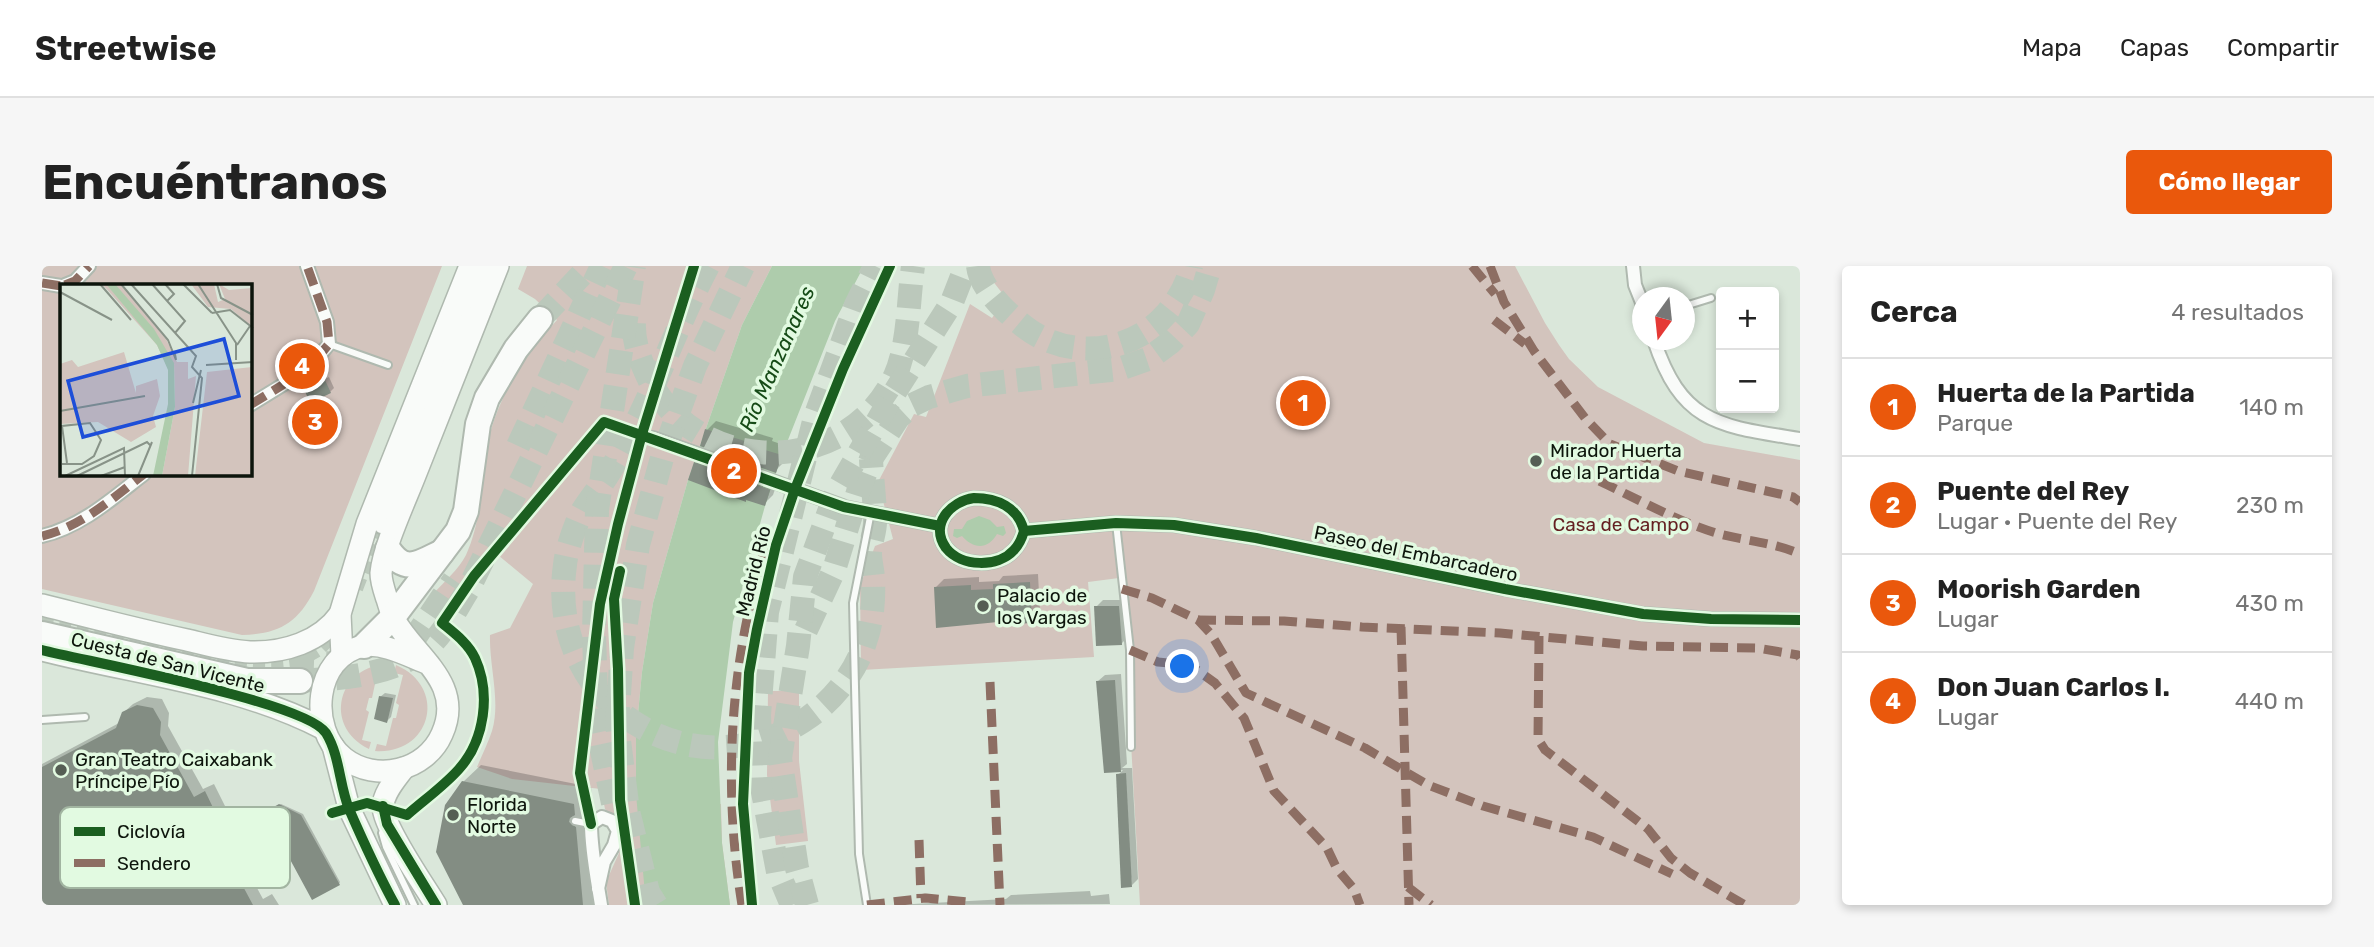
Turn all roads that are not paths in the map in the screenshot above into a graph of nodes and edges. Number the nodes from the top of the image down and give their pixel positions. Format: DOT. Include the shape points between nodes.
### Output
graph roads {
  1 [pos="89,266"];
  2 [pos="307,266"];
  3 [pos="470,266"];
  4 [pos="485,266"];
  5 [pos="498,266"];
  6 [pos="1633,266"];
  7 [pos="42,284"];
  8 [pos="68,284"];
  9 [pos="60,286"];
  10 [pos="1637,287"];
  11 [pos="1711,298"];
  12 [pos="1695,303"];
  13 [pos="540,318"];
  14 [pos="329,344"];
  15 [pos="1657,350"];
  16 [pos="388,365"];
  17 [pos="252,404"];
  18 [pos="653,438"];
  19 [pos="1800,439"];
  20 [pos="141,476"];
  21 [pos="871,512"];
  22 [pos="1116,523"];
  23 [pos="940,526"];
  24 [pos="1024,531"];
  25 [pos="382,535"];
  26 [pos="42,536"];
  27 [pos="446,551"];
  28 [pos="42,606"];
  29 [pos="340,614"];
  30 [pos="393,617"];
  31 [pos="1800,620"];
  32 [pos="42,621"];
  33 [pos="42,634"];
  34 [pos="42,649"];
  35 [pos="353,651"];
  36 [pos="299,664"];
  37 [pos="429,664"];
  38 [pos="85,717"];
  39 [pos="42,720"];
  40 [pos="328,738"];
  41 [pos="1132,747"];
  42 [pos="404,768"];
  43 [pos="383,806"];
  44 [pos="575,821"];
  45 [pos="590,824"];
  46 [pos="598,889"];
  47 [pos="401,898"];
  48 [pos="414,905"];
  49 [pos="436,905"];
  50 [pos="601,905"];
  51 [pos="867,905"];
  1 -- 8 [label="street"];
  2 -- 14 [label="street" via="327,322"];
  3 -- 25 [label="main road"];
  4 -- 25 [label="street"];
  5 -- 25 [label="main road"];
  6 -- 10 [label="street"];
  7 -- 9 [label="street"];
  11 -- 12 [label="lane"];
  13 -- 27 [label="highway" via="487,398 478,424 466,511"];
  14 -- 16 [label="lane"];
  14 -- 17 [label="street" via="307,370"];
  15 -- 19 [label="street" via="1664,369 1687,403 1718,424"];
  18 -- 21 [label="street" via="844,507"];
  20 -- 26 [label="street" via="89,515"];
  21 -- 23 [label="street"];
  21 -- 51 [label="lane" via="853,603 859,854"];
  22 -- 24 [label="street, Paseo del Embarcadero"];
  22 -- 31 [label="street, Paseo del Embarcadero" via="1174,525 1256,538 1643,614"];
  22 -- 41 [label="lane" via="1130,650"];
  23 -- 24 [label="street" via="944,514 961,499 990,498 1016,514"];
  23 -- 24 [label="street" via="946,549 977,563 993,562 1013,552"];
  25 -- 27 [label="highway" via="394,559 408,565"];
  25 -- 29 [label="main road"];
  25 -- 30 [label="main road" via="382,585"];
  27 -- 30 [label="highway"];
  28 -- 36 [label="main road, Cuesta de San Vicente" via="234,650 288,649"];
  29 -- 35 [label="main road"];
  29 -- 36 [label="main road"];
  30 -- 35 [label="highway"];
  30 -- 37 [label="main road"];
  32 -- 36 [label="highway" via="214,662 249,667"];
  33 -- 36 [label="highway" via="247,681"];
  34 -- 40 [label="main road, Cuesta de San Vicente" via="245,696 300,717"];
  35 -- 36 [label="main road, Cuesta de San Vicente"];
  35 -- 37 [label="main road" via="384,648"];
  35 -- 40 [label="main road" via="328,677 322,694 320,716"];
  37 -- 42 [label="main road" via="445,689 443,733 420,761"];
  38 -- 39 [label="lane"];
  40 -- 42 [label="main road" via="344,758 365,768 388,772"];
  40 -- 47 [label="main road" via="349,808 381,880"];
  42 -- 43 [label="main road"];
  43 -- 47 [label="lane" via="380,826"];
  43 -- 49 [label="main road" via="387,824"];
  44 -- 45 [label="lane"];
  45 -- 46 [label="street"];
  45 -- 46 [label="street" via="602,817 612,821 618,831"];
  46 -- 50 [label="street"];
  47 -- 48 [label="lane"];
}
